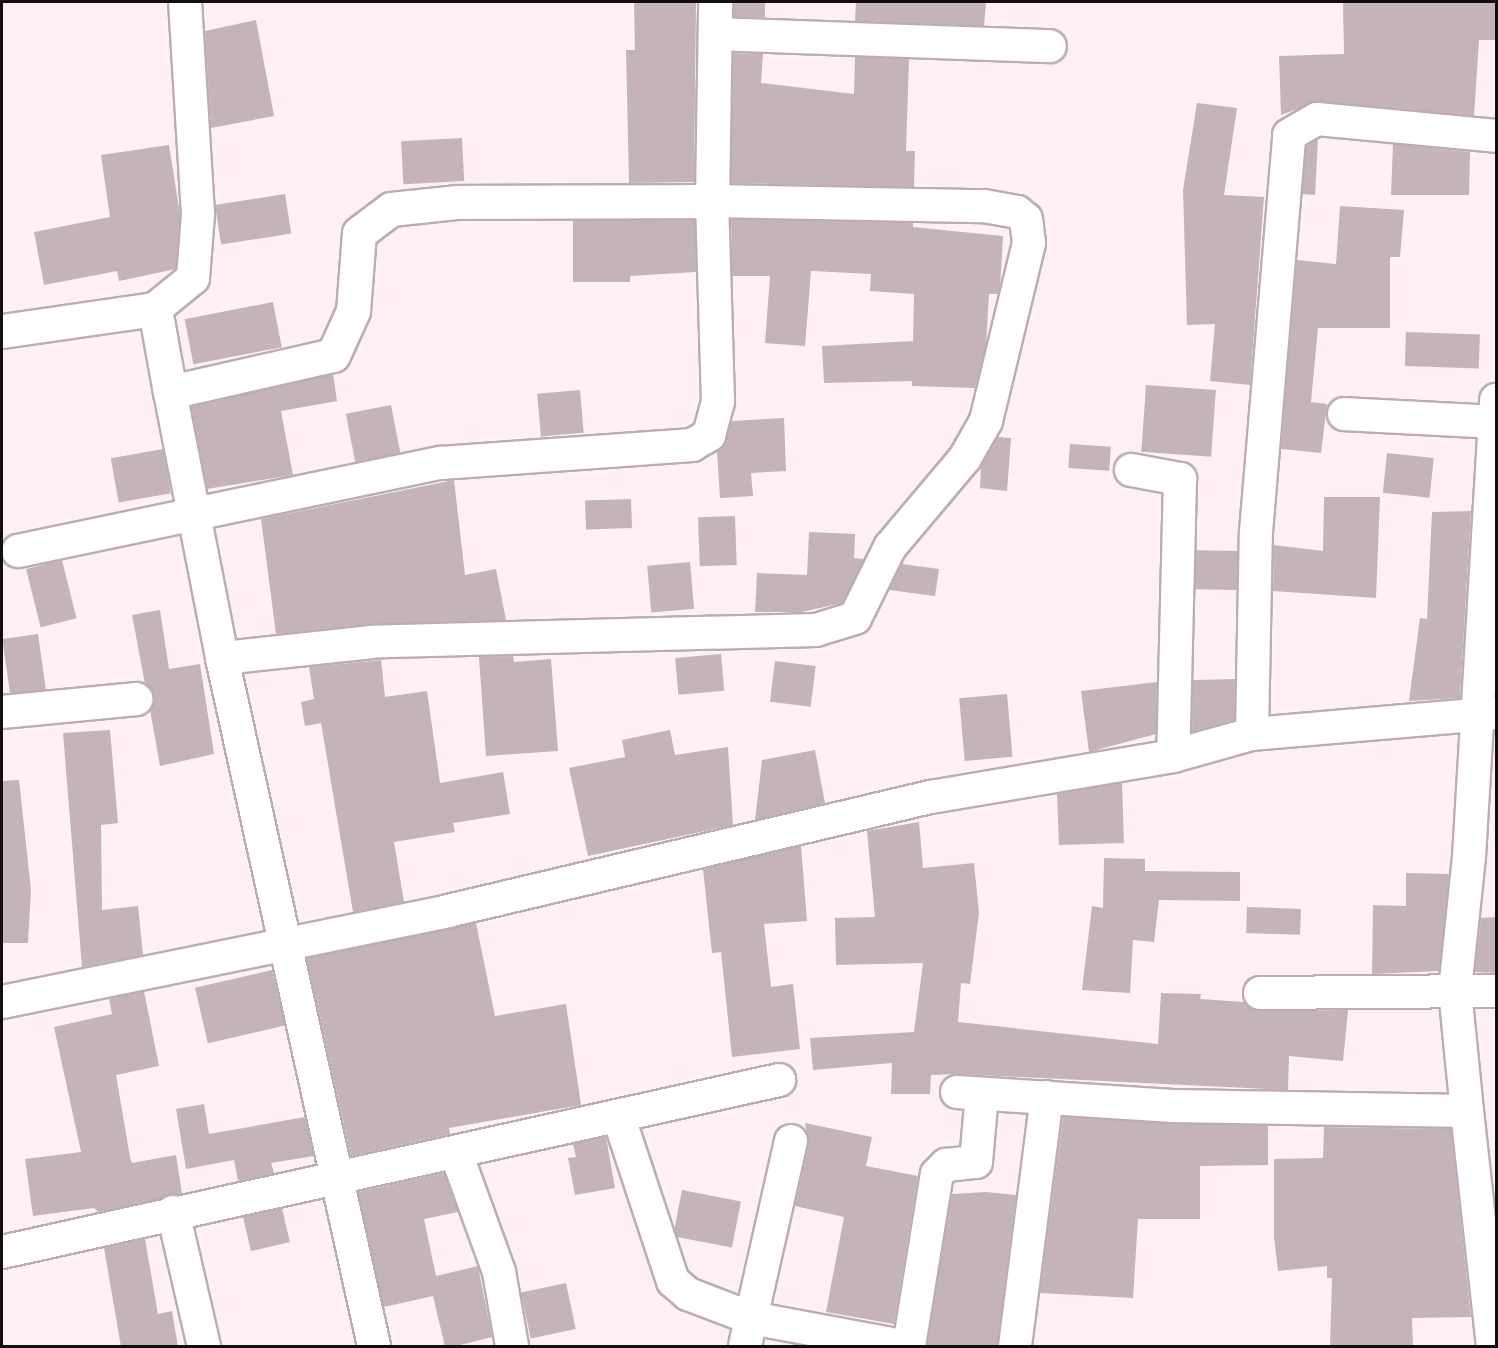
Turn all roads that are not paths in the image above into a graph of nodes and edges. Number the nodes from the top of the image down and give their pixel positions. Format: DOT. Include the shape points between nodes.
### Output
graph roads {
  1 [pos="184,2"];
  2 [pos="716,2"];
  3 [pos="717,34"];
  4 [pos="1050,46"];
  5 [pos="1497,136"];
  6 [pos="712,201"];
  7 [pos="155,309"];
  8 [pos="2,331"];
  9 [pos="170,392"];
  10 [pos="1496,411"];
  11 [pos="1344,414"];
  12 [pos="1131,470"];
  13 [pos="195,515"];
  14 [pos="18,551"];
  15 [pos="222,658"];
  16 [pos="136,699"];
  17 [pos="2,712"];
  18 [pos="1488,714"];
  19 [pos="1252,734"];
  20 [pos="1173,756"];
  21 [pos="287,944"];
  22 [pos="1455,990"];
  23 [pos="1497,992"];
  24 [pos="1260,993"];
  25 [pos="2,1002"];
  26 [pos="779,1080"];
  27 [pos="1047,1097"];
  28 [pos="1467,1111"];
  29 [pos="619,1118"];
  30 [pos="790,1141"];
  31 [pos="456,1153"];
  32 [pos="334,1178"];
  33 [pos="173,1212"];
  34 [pos="2,1252"];
  35 [pos="748,1332"];
  36 [pos="204,1347"];
  37 [pos="374,1347"];
  38 [pos="512,1347"];
  39 [pos="902,1347"];
  40 [pos="909,1347"];
  41 [pos="1015,1347"];
  42 [pos="1493,1347"];
  1 -- 7 [label="street" via="198,214 193,278"];
  2 -- 3 [label="street"];
  3 -- 4 [label="street"];
  3 -- 6 [label="street"];
  5 -- 19 [label="street" via="1317,119 1289,135 1256,532"];
  6 -- 9 [label="street" via="456,202 391,209 359,233 352,311 333,355"];
  6 -- 13 [label="street" via="718,402 709,435 700,441 669,449 441,463"];
  6 -- 15 [label="street" via="984,206 1017,212 1026,219 1029,243 986,420 965,458 891,547 855,618 816,630 372,642"];
  7 -- 8 [label="street"];
  7 -- 9 [label="street"];
  9 -- 13 [label="street"];
  10 -- 11 [label="street"];
  10 -- 18 [label="street"];
  12 -- 20 [label="street" via="1180,479"];
  13 -- 14 [label="street"];
  13 -- 15 [label="street"];
  15 -- 21 [label="street"];
  16 -- 17 [label="street"];
  18 -- 19 [label="street"];
  18 -- 22 [label="street"];
  19 -- 20 [label="street"];
  20 -- 21 [label="street" via="931,797"];
  21 -- 25 [label="street"];
  21 -- 32 [label="street"];
  22 -- 23 [label="street"];
  22 -- 24 [label="street"];
  22 -- 28 [label="street"];
  26 -- 29 [label="street"];
  27 -- 28 [label="street" via="1173,1106"];
  27 -- 40 [label="street" via="969,1093 976,1162 946,1165 936,1174"];
  27 -- 41 [label="street"];
  28 -- 42 [label="street"];
  29 -- 31 [label="street"];
  29 -- 35 [label="street" via="673,1281"];
  30 -- 35 [label="street"];
  31 -- 32 [label="street"];
  31 -- 38 [label="street" via="499,1272"];
  32 -- 33 [label="street"];
  32 -- 37 [label="street"];
  33 -- 34 [label="street"];
  33 -- 36 [label="street"];
  35 -- 39 [label="street"];
}
